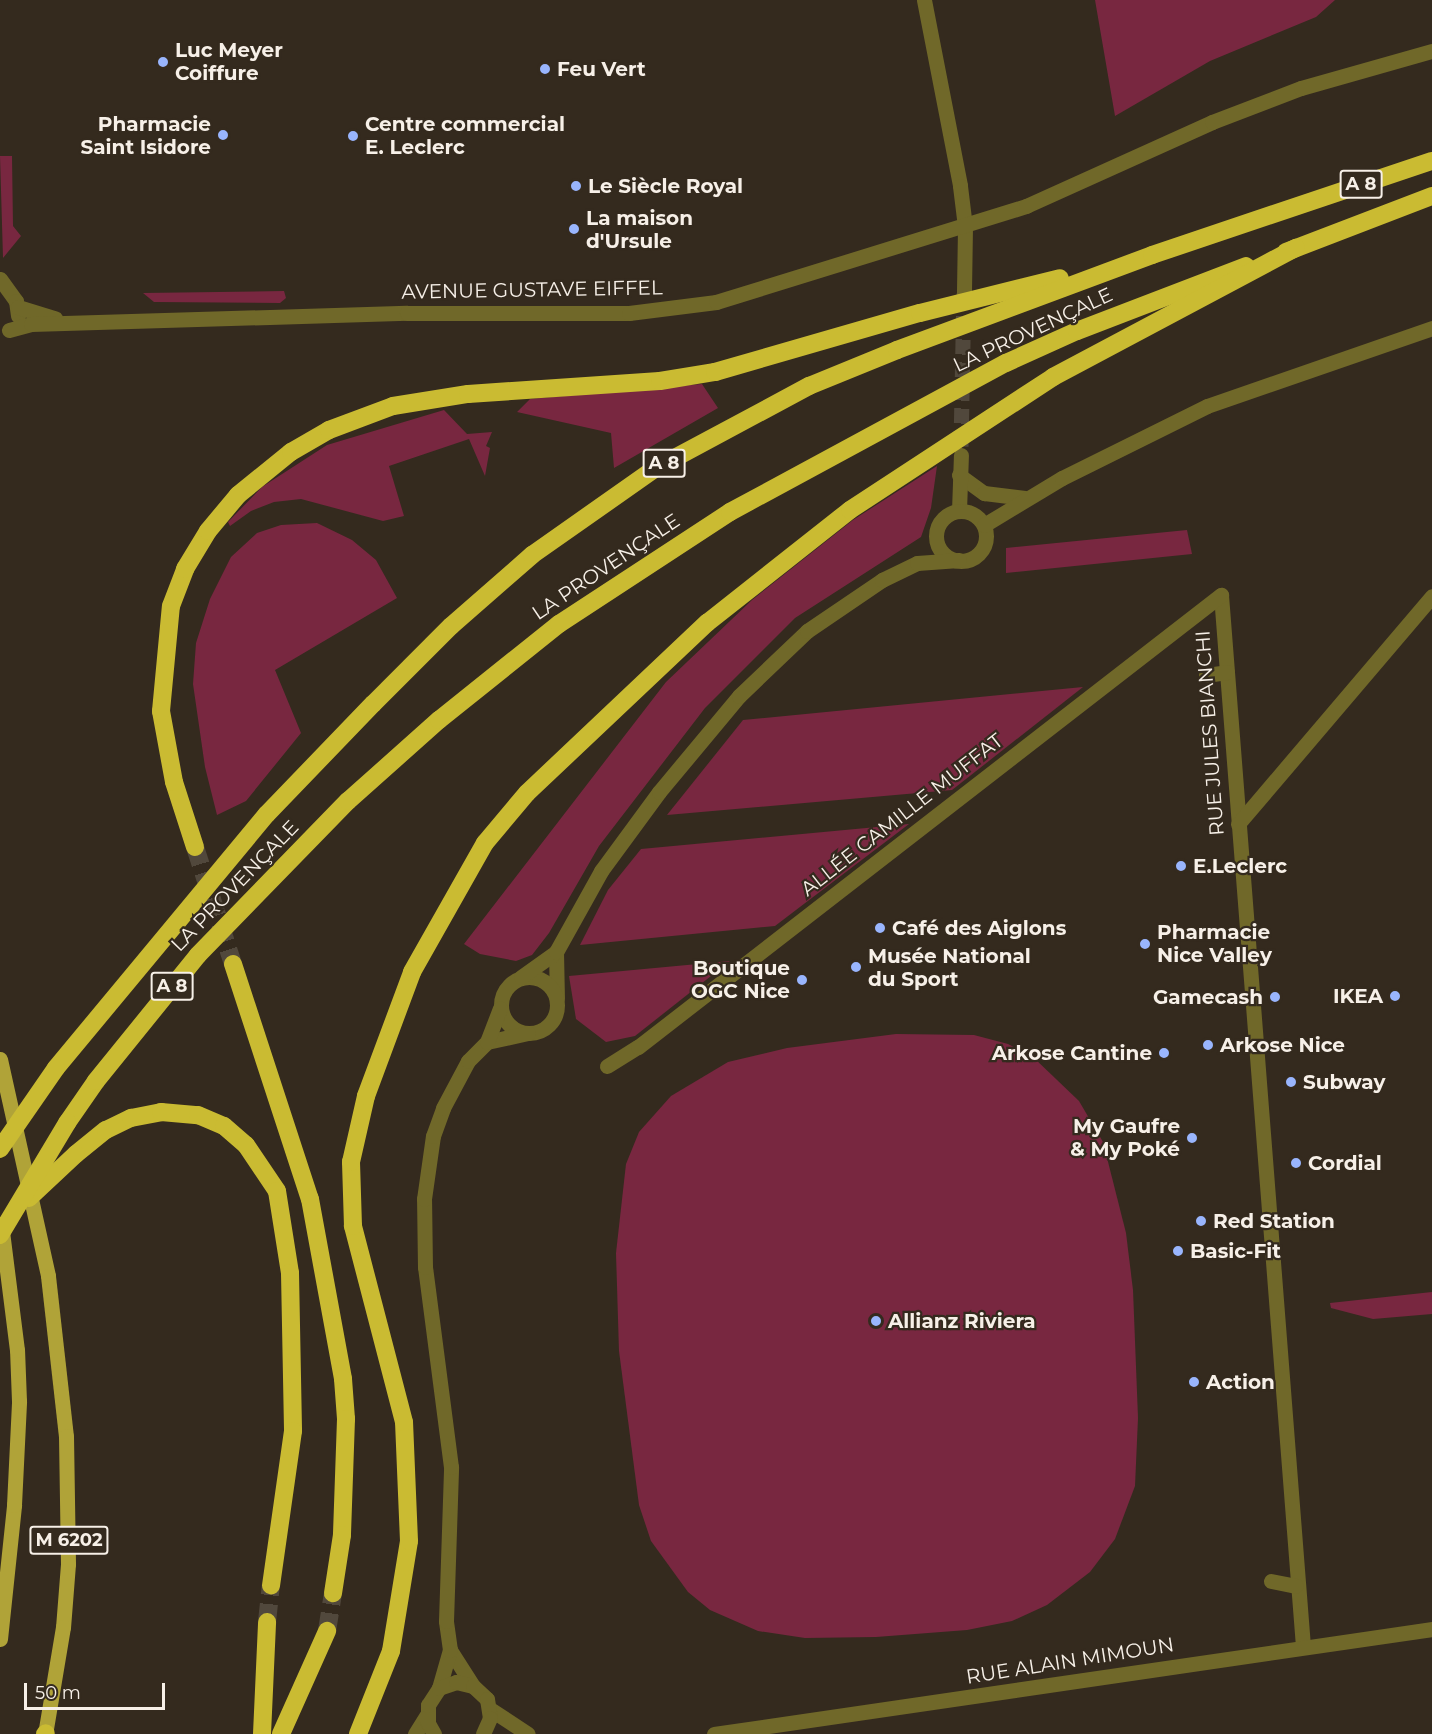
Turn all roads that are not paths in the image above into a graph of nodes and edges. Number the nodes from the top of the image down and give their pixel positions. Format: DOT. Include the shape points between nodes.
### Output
graph roads {
  1 [pos="924,0"];
  2 [pos="1432,51"];
  3 [pos="1432,161"];
  4 [pos="1432,196"];
  5 [pos="965,227"];
  6 [pos="1296,248"];
  7 [pos="1152,255"];
  8 [pos="3,286"];
  9 [pos="964,293"];
  10 [pos="18,307"];
  11 [pos="87,322"];
  12 [pos="1432,328"];
  13 [pos="4,332"];
  14 [pos="961,455"];
  15 [pos="960,475"];
  16 [pos="1026,498"];
  17 [pos="959,511"];
  18 [pos="984,525"];
  19 [pos="936,534"];
  20 [pos="959,560"];
  21 [pos="917,563"];
  22 [pos="1221,595"];
  23 [pos="1432,596"];
  24 [pos="1227,672"];
  25 [pos="1206,675"];
  26 [pos="1238,824"];
  27 [pos="195,847"];
  28 [pos="556,952"];
  29 [pos="233,964"];
  30 [pos="521,977"];
  31 [pos="557,1004"];
  32 [pos="500,1008"];
  33 [pos="528,1033"];
  34 [pos="487,1042"];
  35 [pos="0,1059"];
  36 [pos="608,1066"];
  37 [pos="0,1149"];
  38 [pos="5,1218"];
  39 [pos="0,1235"];
  40 [pos="14,1505"];
  41 [pos="0,1575"];
  42 [pos="1270,1581"];
  43 [pos="271,1584"];
  44 [pos="1296,1586"];
  45 [pos="333,1593"];
  46 [pos="267,1622"];
  47 [pos="1432,1629"];
  48 [pos="327,1630"];
  49 [pos="0,1639"];
  50 [pos="1303,1646"];
  51 [pos="450,1650"];
  52 [pos="474,1686"];
  53 [pos="439,1688"];
  54 [pos="490,1709"];
  55 [pos="427,1715"];
  56 [pos="45,1734"];
  57 [pos="262,1734"];
  58 [pos="281,1734"];
  59 [pos="358,1734"];
  60 [pos="415,1734"];
  61 [pos="434,1734"];
  62 [pos="483,1734"];
  63 [pos="528,1734"];
  64 [pos="714,1734"];
  1 -- 5 [label="street"];
  2 -- 5 [label="street, AVENUE GUSTAVE EIFFEL" via="1321,82 1212,122 1026,206"];
  3 -- 7 [label="highway, LA PROVENÇALE / A 8"];
  4 -- 6 [label="highway, LA PROVENÇALE / A 8"];
  5 -- 9 [label="street"];
  5 -- 11 [label="street, AVENUE GUSTAVE EIFFEL" via="755,292 681,308 629,313 407,313"];
  6 -- 38 [label="highway, LA PROVENÇALE / A 8, bridge" via="1088,327 1006,363 730,512 559,624 439,720 331,818 198,955 96,1081"];
  6 -- 59 [label="highway" via="1053,377 850,510 707,623 527,793 485,843 412,972 366,1096 351,1162 353,1226 404,1422 409,1541 391,1651"];
  7 -- 27 [label="highway" via="920,313 715,372 660,381 468,394 393,406 329,430 291,452 238,495 208,531 185,569 171,606 161,711 174,782"];
  7 -- 37 [label="highway, LA PROVENÇALE / A 8, bridge" via="809,386 656,468 532,555 451,626 297,782 56,1068"];
  8 -- 10 [label="street"];
  10 -- 11 [label="street, AVENUE GUSTAVE EIFFEL" via="52,318"];
  10 -- 13 [label="street" via="18,316"];
  11 -- 13 [label="street, AVENUE GUSTAVE EIFFEL" via="31,324"];
  12 -- 16 [label="street" via="1207,406"];
  14 -- 15 [label="street"];
  15 -- 16 [label="street" via="984,493"];
  15 -- 17 [label="street"];
  16 -- 18 [label="street"];
  17 -- 18 [label="street" via="976,516"];
  17 -- 19 [label="street" via="944,518"];
  18 -- 20 [label="street" via="982,550 976,556"];
  19 -- 20 [label="street" via="940,548"];
  19 -- 21 [label="street"];
  20 -- 21 [label="street"];
  21 -- 28 [label="street" via="882,580 807,631 739,696 659,792 601,871"];
  22 -- 24 [label="street, RUE JULES BIANCHI"];
  22 -- 36 [label="street, ALLÉE CAMILLE MUFFAT" via="638,1047"];
  23 -- 26 [label="street"];
  24 -- 25 [label="street"];
  24 -- 26 [label="street, RUE JULES BIANCHI"];
  26 -- 44 [label="street, RUE JULES BIANCHI"];
  28 -- 30 [label="street"];
  28 -- 31 [label="street"];
  29 -- 45 [label="highway" via="310,1199 343,1379 346,1419 342,1535"];
  30 -- 31 [label="street" via="546,982"];
  30 -- 32 [label="street" via="508,985"];
  31 -- 33 [label="street" via="546,1028"];
  32 -- 33 [label="street" via="506,1022"];
  32 -- 34 [label="street"];
  33 -- 34 [label="street"];
  34 -- 51 [label="street" via="468,1061 443,1108 433,1136 424,1199 425,1267 451,1467 446,1621"];
  35 -- 56 [label="main road, M 6202" via="45,1256 59,1346 66,1436 68,1564 63,1627"];
  38 -- 39 [label="highway, LA PROVENÇALE / A 8, bridge"];
  38 -- 40 [label="main road, M 6202" via="18,1366"];
  38 -- 43 [label="highway, bridge" via="106,1130 131,1118 162,1112 198,1114 224,1126 246,1145 277,1191 290,1273 293,1431"];
  40 -- 41 [label="main road, M 6202"];
  40 -- 49 [label="main road, M 6202"];
  42 -- 44 [label="street"];
  44 -- 50 [label="street, RUE JULES BIANCHI"];
  46 -- 57 [label="highway"];
  47 -- 50 [label="street, RUE ALAIN MIMOUN"];
  48 -- 58 [label="highway"];
  50 -- 64 [label="street, RUE ALAIN MIMOUN"];
  51 -- 52 [label="street"];
  51 -- 53 [label="street"];
  52 -- 53 [label="street" via="456,1682"];
  52 -- 54 [label="street"];
  53 -- 55 [label="street" via="428,1705"];
  54 -- 62 [label="street"];
  54 -- 63 [label="street"];
  55 -- 60 [label="street"];
  55 -- 61 [label="street"];
}
